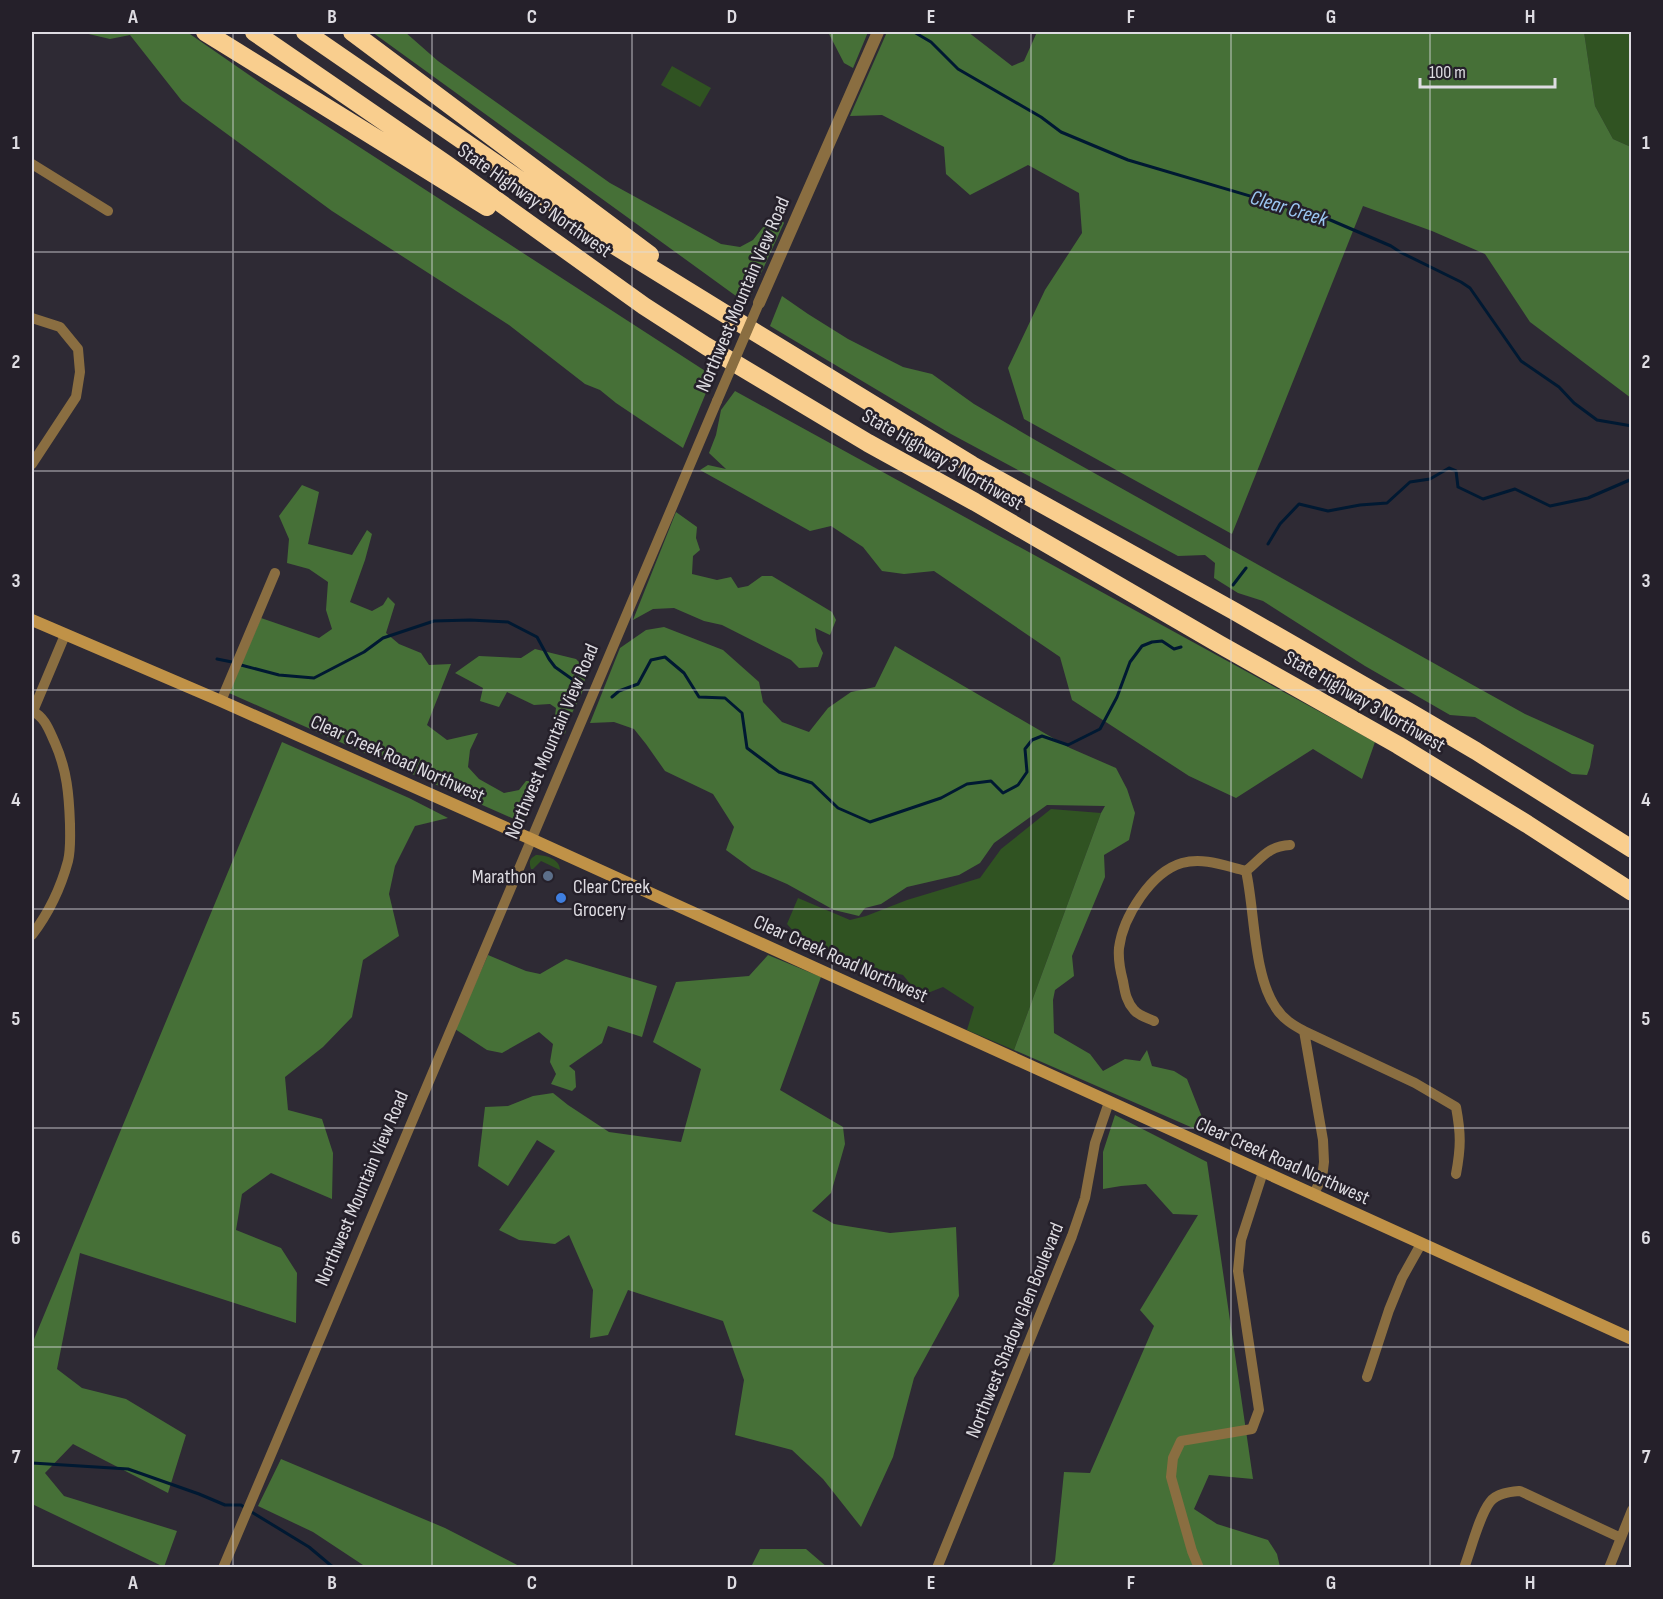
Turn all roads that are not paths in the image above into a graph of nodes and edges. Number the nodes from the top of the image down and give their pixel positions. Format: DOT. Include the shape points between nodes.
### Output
graph roads {
  1 [pos="205,32"];
  2 [pos="254,32"];
  3 [pos="305,32"];
  4 [pos="354,32"];
  5 [pos="878,32"];
  6 [pos="32,164"];
  7 [pos="108,211"];
  8 [pos="759,303"];
  9 [pos="644,306"];
  10 [pos="32,318"];
  11 [pos="740,323"];
  12 [pos="32,464"];
  13 [pos="275,573"];
  14 [pos="32,620"];
  15 [pos="65,635"];
  16 [pos="221,701"];
  17 [pos="32,711"];
  18 [pos="531,839"];
  19 [pos="1290,845"];
  20 [pos="1632,849"];
  21 [pos="1246,871"];
  22 [pos="1632,892"];
  23 [pos="32,936"];
  24 [pos="1154,1021"];
  25 [pos="1304,1031"];
  26 [pos="1109,1102"];
  27 [pos="1263,1172"];
  28 [pos="1456,1174"];
  29 [pos="1313,1195"];
  30 [pos="1421,1244"];
  31 [pos="1632,1339"];
  32 [pos="1367,1377"];
  33 [pos="1632,1510"];
  34 [pos="1620,1538"];
  35 [pos="223,1568"];
  36 [pos="937,1568"];
  37 [pos="1198,1568"];
  38 [pos="1464,1568"];
  39 [pos="1609,1568"];
  1 -- 9 [label="highway"];
  2 -- 9 [label="highway, State Highway 3 Northwest"];
  3 -- 11 [label="highway, State Highway 3 Northwest" via="617,247"];
  4 -- 11 [label="highway"];
  5 -- 8 [label="street, Northwest Mountain View Road"];
  6 -- 7 [label="street"];
  8 -- 18 [label="street, Northwest Mountain View Road, bridge"];
  9 -- 22 [label="highway, State Highway 3 Northwest" via="849,432 1398,745"];
  10 -- 12 [label="street" via="60,327 78,349 80,372 76,397"];
  11 -- 20 [label="highway, State Highway 3 Northwest" via="972,465 1408,711"];
  13 -- 16 [label="street"];
  14 -- 15 [label="main road, Clear Creek Road Northwest"];
  15 -- 16 [label="main road, Clear Creek Road Northwest"];
  15 -- 17 [label="street"];
  16 -- 18 [label="main road, Clear Creek Road Northwest"];
  17 -- 23 [label="street" via="45,721 68,781 70,839 62,881"];
  18 -- 26 [label="main road, Clear Creek Road Northwest"];
  18 -- 35 [label="street, Northwest Mountain View Road"];
  19 -- 21 [label="street" via="1278,845"];
  21 -- 24 [label="street" via="1195,860 1181,863 1156,879 1133,909 1122,935 1119,963 1126,999 1138,1013"];
  21 -- 25 [label="street" via="1262,977 1276,1008 1288,1022"];
  25 -- 28 [label="street" via="1415,1083 1456,1107 1461,1147"];
  25 -- 29 [label="street" via="1323,1140 1322,1178"];
  26 -- 27 [label="main road, Clear Creek Road Northwest"];
  26 -- 36 [label="street, Northwest Shadow Glen Boulevard" via="1072,1236"];
  27 -- 29 [label="main road, Clear Creek Road Northwest"];
  27 -- 37 [label="street" via="1241,1240 1238,1270 1259,1410 1252,1429 1181,1441 1173,1458 1171,1478"];
  29 -- 30 [label="main road, Clear Creek Road Northwest"];
  30 -- 31 [label="main road, Clear Creek Road Northwest"];
  30 -- 32 [label="street" via="1389,1310"];
  33 -- 34 [label="street"];
  34 -- 38 [label="street" via="1520,1491 1507,1492 1491,1500 1484,1512"];
  34 -- 39 [label="street"];
}
